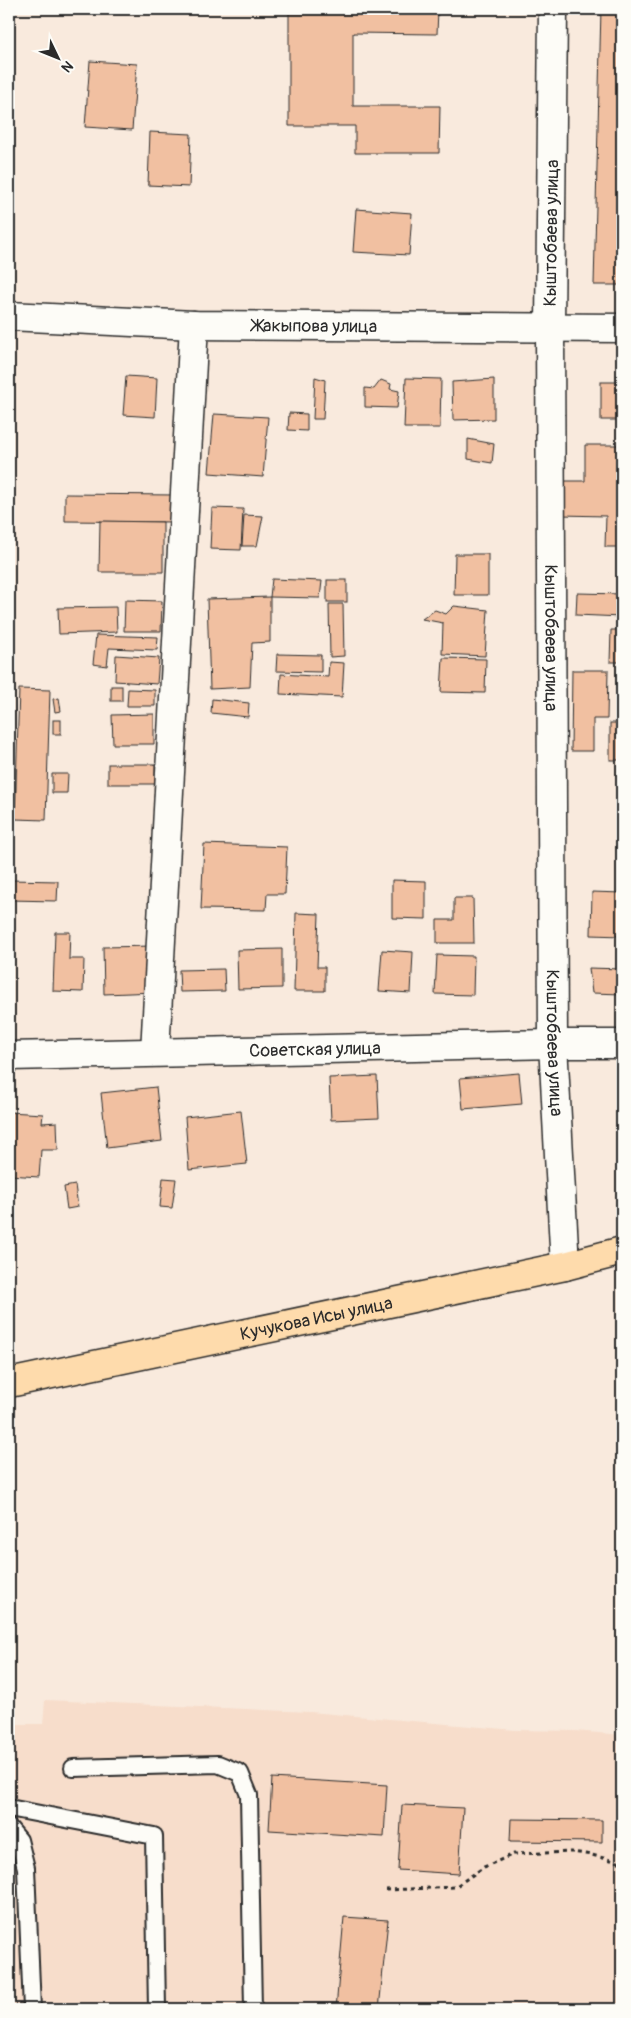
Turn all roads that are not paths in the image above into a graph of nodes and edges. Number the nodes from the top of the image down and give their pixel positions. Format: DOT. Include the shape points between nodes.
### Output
graph roads {
  1 [pos="553,9"];
  2 [pos="9,316"];
  3 [pos="194,326"];
  4 [pos="550,327"];
  5 [pos="622,328"];
  6 [pos="553,1044"];
  7 [pos="622,1044"];
  8 [pos="156,1052"];
  9 [pos="9,1056"];
  10 [pos="622,1251"];
  11 [pos="565,1266"];
  12 [pos="9,1382"];
  13 [pos="73,1768"];
  14 [pos="9,1808"];
  15 [pos="9,1828"];
  16 [pos="32,2009"];
  17 [pos="157,2009"];
  18 [pos="253,2009"];
  1 -- 4 [label="street, Кыштобаева улица"];
  2 -- 3 [label="street, Жакыпова улица"];
  3 -- 4 [label="street, Жакыпова улица"];
  3 -- 8 [label="street"];
  4 -- 5 [label="street, Жакыпова улица"];
  4 -- 6 [label="street, Кыштобаева улица"];
  6 -- 7 [label="street, Советская улица"];
  6 -- 8 [label="street, Советская улица"];
  6 -- 11 [label="street, Кыштобаева улица"];
  8 -- 9 [label="street, Советская улица"];
  10 -- 11 [label="main road, Кучукова Исы улица"];
  11 -- 12 [label="main road, Кучукова Исы улица"];
  13 -- 18 [label="lane" via="218,1764 240,1773 249,1795"];
  14 -- 17 [label="lane" via="154,1836"];
  15 -- 16 [label="lane" via="19,1840 26,1868"];
}
